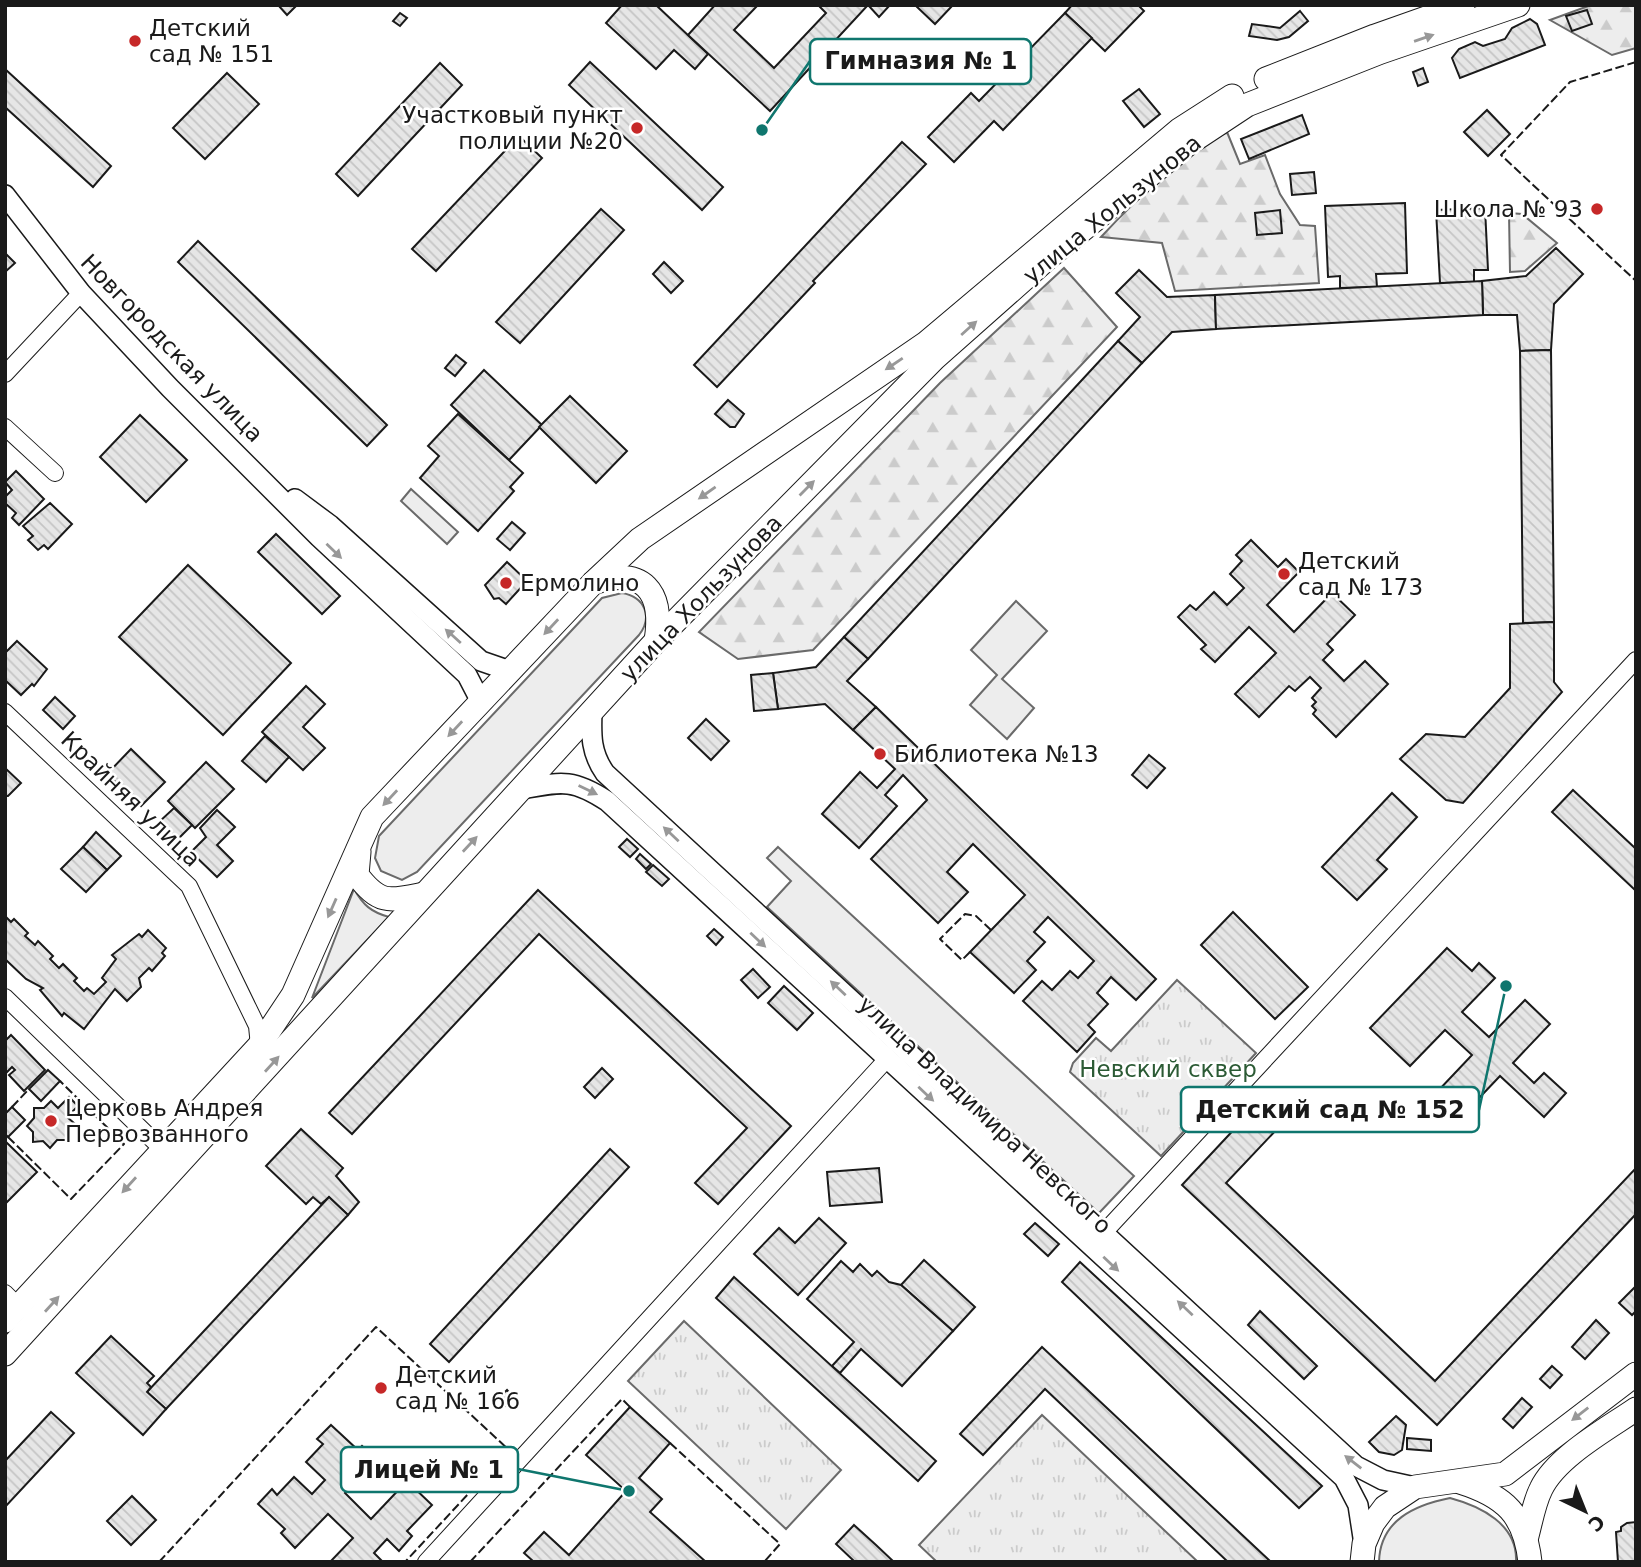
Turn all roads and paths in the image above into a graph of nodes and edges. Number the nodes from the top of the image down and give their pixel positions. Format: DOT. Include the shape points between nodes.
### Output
graph roads {
  1 [pos="1464,5"];
  2 [pos="1518,5"];
  3 [pos="1378,44"];
  4 [pos="5,195"];
  5 [pos="80,293"];
  6 [pos="5,374"];
  7 [pos="836,404"];
  8 [pos="5,427"];
  9 [pos="862,432"];
  10 [pos="252,468"];
  11 [pos="55,473"];
  12 [pos="593,583"];
  13 [pos="656,641"];
  14 [pos="1636,660"];
  15 [pos="510,671"];
  16 [pos="481,702"];
  17 [pos="5,712"];
  18 [pos="592,712"];
  19 [pos="522,789"];
  20 [pos="360,845"];
  21 [pos="424,894"];
  22 [pos="5,997"];
  23 [pos="259,1046"];
  24 [pos="887,1059"];
  25 [pos="162,1149"];
  26 [pos="1097,1239"];
  27 [pos="10,1307"];
  28 [pos="5,1354"];
  29 [pos="1636,1374"];
  30 [pos="1636,1409"];
  31 [pos="1459,1482"];
  32 [pos="1415,1487"];
  33 [pos="1527,1536"];
  34 [pos="1363,1553"];
  35 [pos="426,1562"];
  36 [pos="1530,1562"];
  1 -- 3 [label="main road, улица Хользунова"];
  3 -- 2 [label="main road, улица Хользунова, one-way"];
  3 -- 7 [label="main road, улица Хользунова, one-way" via="1239,92 1179,130 926,343"];
  9 -- 3 [label="main road, улица Хользунова, one-way" via="934,359 1039,266 1188,144 1247,104"];
  4 -- 5 [label="street, Новгородская улица"];
  5 -- 6 [label="street"];
  5 -- 10 [label="street, Новгородская улица"];
  7 -- 9 [label="main road" via="856,405 865,415"];
  7 -- 12 [label="main road, улица Хользунова, one-way" via="640,539"];
  8 -- 11 [label="street"];
  13 -- 9 [label="main road, улица Хользунова, one-way"];
  15 -- 10 [label="street, Новгородская улица, one-way" via="481,661 330,525"];
  10 -- 16 [label="street, Новгородская улица, one-way" via="318,537 467,675"];
  12 -- 13 [label="main road" via="629,576 648,588 659,611"];
  12 -- 15 [label="main road, улица Хользунова, one-way"];
  13 -- 18 [label="main road, улица Хользунова"];
  14 -- 26 [label="street"];
  15 -- 16 [label="main road, улица Хользунова"];
  16 -- 20 [label="main road, улица Хользунова, one-way" via="372,817"];
  17 -- 23 [label="street, Крайняя улица" via="189,886 257,1026"];
  18 -- 19 [label="main road, улица Хользунова"];
  26 -- 18 [label="street, улица Владимира Невского, one-way" via="605,773 595,758"];
  21 -- 19 [label="main road, улица Хользунова, one-way"];
  19 -- 24 [label="street, улица Владимира Невского, one-way" via="558,783 584,786 607,801"];
  20 -- 21 [label="main road" via="357,876 371,894 390,901"];
  20 -- 23 [label="main road, улица Хользунова, one-way" via="293,995"];
  28 -- 21 [label="main road, улица Хользунова, one-way"];
  22 -- 25 [label="street"];
  23 -- 25 [label="main road, улица Хользунова"];
  24 -- 26 [label="street, улица Владимира Невского, one-way"];
  24 -- 35 [label="street"];
  25 -- 27 [label="main road, улица Хользунова, one-way"];
  32 -- 26 [label="street, улица Владимира Невского, one-way" via="1356,1466"];
  26 -- 34 [label="street, улица Владимира Невского, one-way" via="1345,1478 1358,1505"];
  29 -- 31 [label="main road, one-way" via="1505,1474"];
  30 -- 33 [label="main road" via="1551,1473 1540,1489"];
  31 -- 32 [label="main road"];
  31 -- 33 [label="main road" via="1484,1489 1503,1502"];
  32 -- 34 [label="main road" via="1385,1507"];
  33 -- 36 [label="main road"];
}
